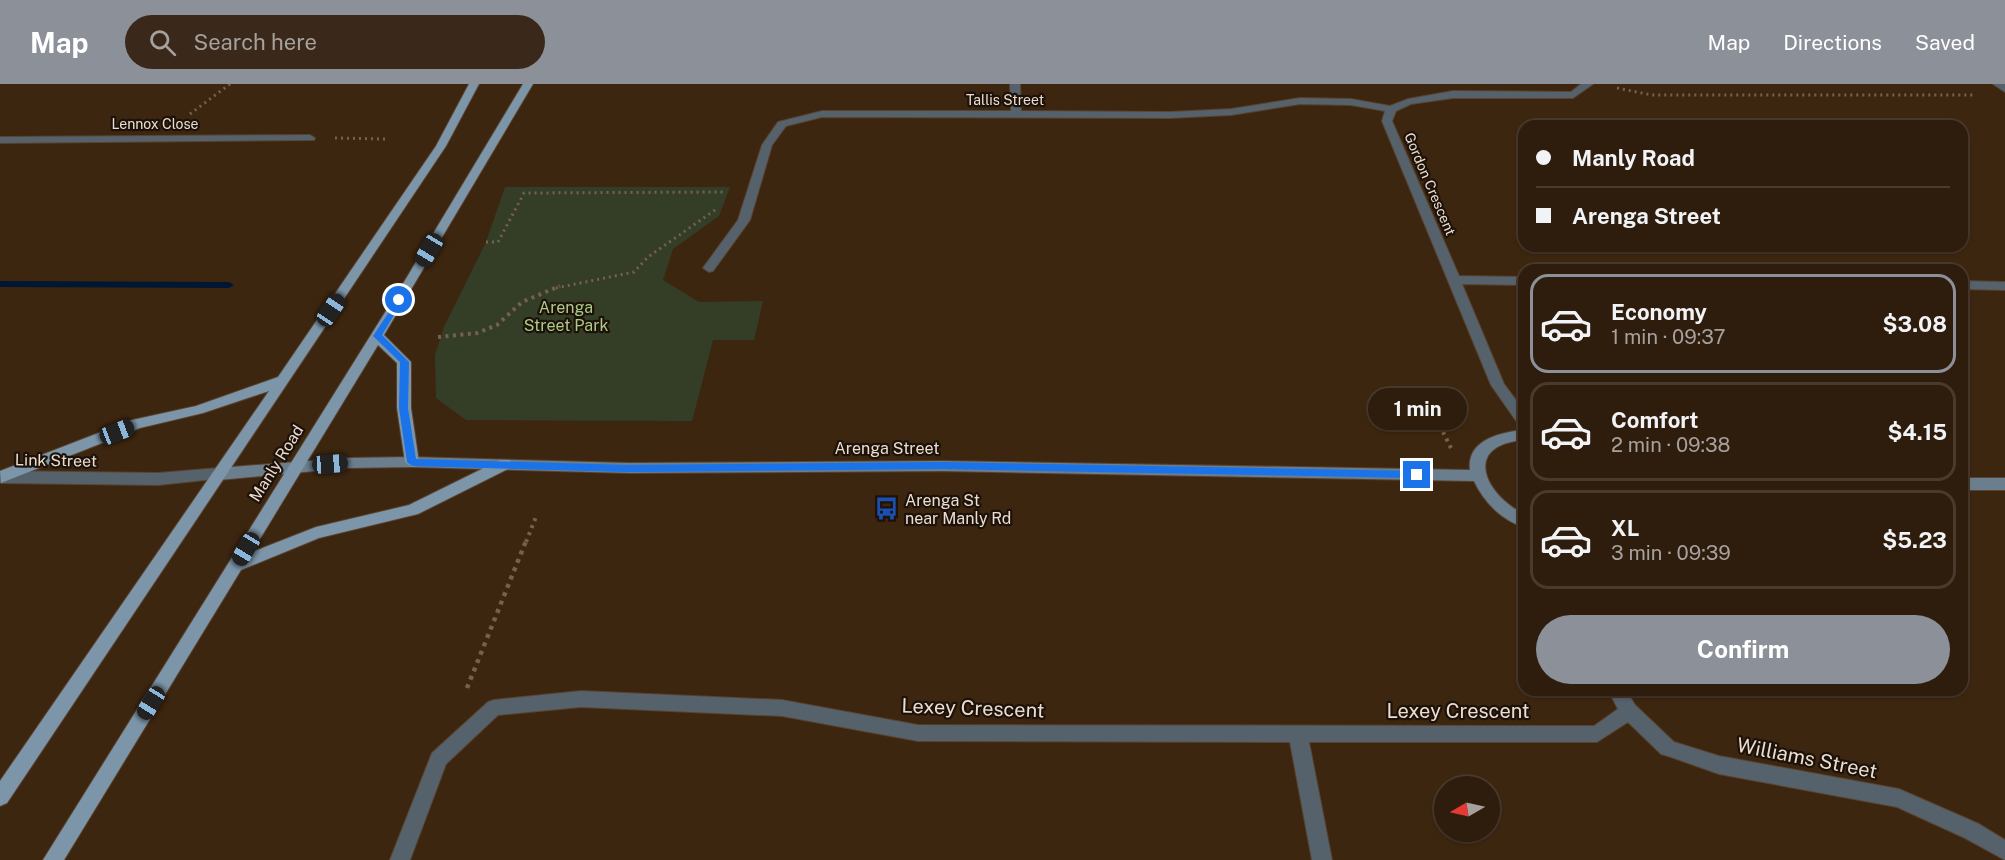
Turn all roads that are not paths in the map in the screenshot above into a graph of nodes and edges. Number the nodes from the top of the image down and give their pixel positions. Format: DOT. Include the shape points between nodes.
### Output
graph roads {
  1 [pos="474,84"];
  2 [pos="528,84"];
  3 [pos="1015,84"];
  4 [pos="1588,84"];
  5 [pos="1998,84"];
  6 [pos="2005,89"];
  7 [pos="1390,109"];
  8 [pos="1016,115"];
  9 [pos="310,138"];
  10 [pos="0,140"];
  11 [pos="709,268"];
  12 [pos="1454,280"];
  13 [pos="1518,280"];
  14 [pos="1968,285"];
  15 [pos="2005,286"];
  16 [pos="377,336"];
  17 [pos="282,381"];
  18 [pos="1518,413"];
  19 [pos="1518,436"];
  20 [pos="412,462"];
  21 [pos="505,464"];
  22 [pos="295,466"];
  23 [pos="219,474"];
  24 [pos="1478,476"];
  25 [pos="1,477"];
  26 [pos="1968,484"];
  27 [pos="2005,484"];
  28 [pos="1518,517"];
  29 [pos="236,565"];
  30 [pos="1620,696"];
  31 [pos="1629,711"];
  32 [pos="1298,734"];
  33 [pos="0,797"];
  34 [pos="2005,851"];
  35 [pos="53,860"];
  36 [pos="400,860"];
  37 [pos="1322,860"];
  1 -- 17 [label="main road" via="441,146"];
  2 -- 16 [label="main road, Manly Road"];
  3 -- 8 [label="street"];
  4 -- 7 [label="street" via="1573,95 1439,96 1404,101"];
  5 -- 6 [label="street"];
  7 -- 8 [label="street, Tallis Street" via="1351,102 1300,101 1231,112"];
  7 -- 12 [label="street, Gordon Crescent" via="1387,121"];
  8 -- 11 [label="street, Tallis Street" via="822,114 782,124 767,145 744,220"];
  9 -- 10 [label="street, Lennox Close"];
  12 -- 13 [label="street"];
  12 -- 18 [label="street, Gordon Crescent" via="1497,385"];
  14 -- 15 [label="street"];
  16 -- 20 [label="main road" via="404,362 404,408"];
  16 -- 22 [label="main road, Manly Road"];
  17 -- 23 [label="main road"];
  17 -- 25 [label="main road" via="198,410 137,424"];
  19 -- 24 [label="street" via="1502,437 1487,445 1478,460"];
  20 -- 21 [label="street, Arenga Street"];
  20 -- 22 [label="street, Arenga Street"];
  21 -- 24 [label="street, Arenga Street" via="628,468 942,466"];
  21 -- 29 [label="main road" via="414,510 316,533"];
  22 -- 23 [label="street, Arenga Street"];
  22 -- 29 [label="main road, Manly Road"];
  23 -- 25 [label="street, Link Street" via="158,479"];
  23 -- 33 [label="main road"];
  24 -- 28 [label="street" via="1498,505"];
  26 -- 27 [label="street"];
  29 -- 35 [label="main road, Manly Road"];
  30 -- 31 [label="street, Williams Street"];
  31 -- 32 [label="street, Lexey Crescent" via="1597,734"];
  31 -- 34 [label="street, Williams Street" via="1668,748 1719,765 1899,798 1972,831"];
  32 -- 36 [label="street, Lexey Crescent" via="918,733 782,708 581,699 494,708 439,759"];
  32 -- 37 [label="street"];
}
